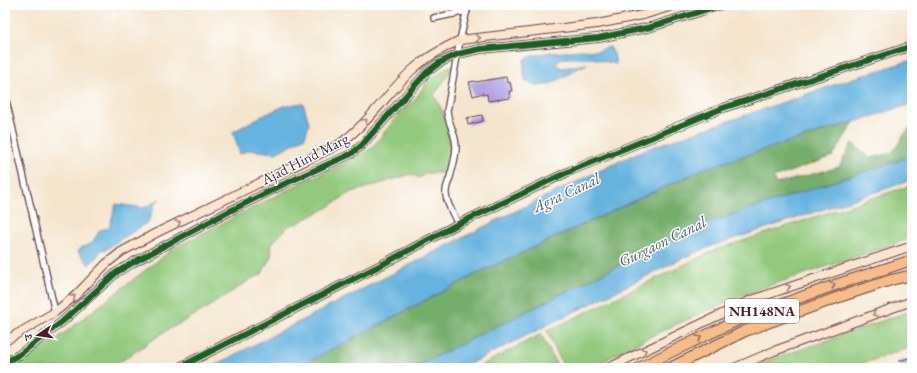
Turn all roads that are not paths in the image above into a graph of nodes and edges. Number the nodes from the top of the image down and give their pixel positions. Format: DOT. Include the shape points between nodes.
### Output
graph roads {
  1 [pos="676,5"];
  2 [pos="721,5"];
  3 [pos="468,8"];
  4 [pos="434,18"];
  5 [pos="460,40"];
  6 [pos="912,46"];
  7 [pos="458,54"];
  8 [pos="5,96"];
  9 [pos="458,224"];
  10 [pos="912,246"];
  11 [pos="912,260"];
  12 [pos="911,276"];
  13 [pos="912,301"];
  14 [pos="55,312"];
  15 [pos="5,341"];
  16 [pos="5,362"];
  17 [pos="178,368"];
  18 [pos="608,368"];
  19 [pos="639,368"];
  20 [pos="670,368"];
  21 [pos="734,368"];
  5 -- 1 [label="street, one-way" via="597,24 643,15"];
  2 -- 7 [label="street, Ajad Hind Marg" via="651,27 598,38 480,49"];
  3 -- 4 [label="street"];
  3 -- 5 [label="street"];
  5 -- 7 [label="street"];
  14 -- 5 [label="street, one-way" via="121,252 338,145 373,114 423,61"];
  6 -- 9 [label="street" via="723,108 570,171"];
  7 -- 9 [label="street" via="447,111 456,148 446,195"];
  7 -- 16 [label="street, Ajad Hind Marg" via="426,73 351,154 230,211 117,272 63,321 19,355"];
  8 -- 14 [label="street"];
  9 -- 17 [label="street"];
  18 -- 10 [label="street, one-way" via="749,301"];
  19 -- 11 [label="highway, NH148NA, one-way" via="740,319"];
  12 -- 20 [label="highway, NH148NA" via="842,296 745,331"];
  13 -- 21 [label="street, one-way"];
  14 -- 15 [label="street"];
}
